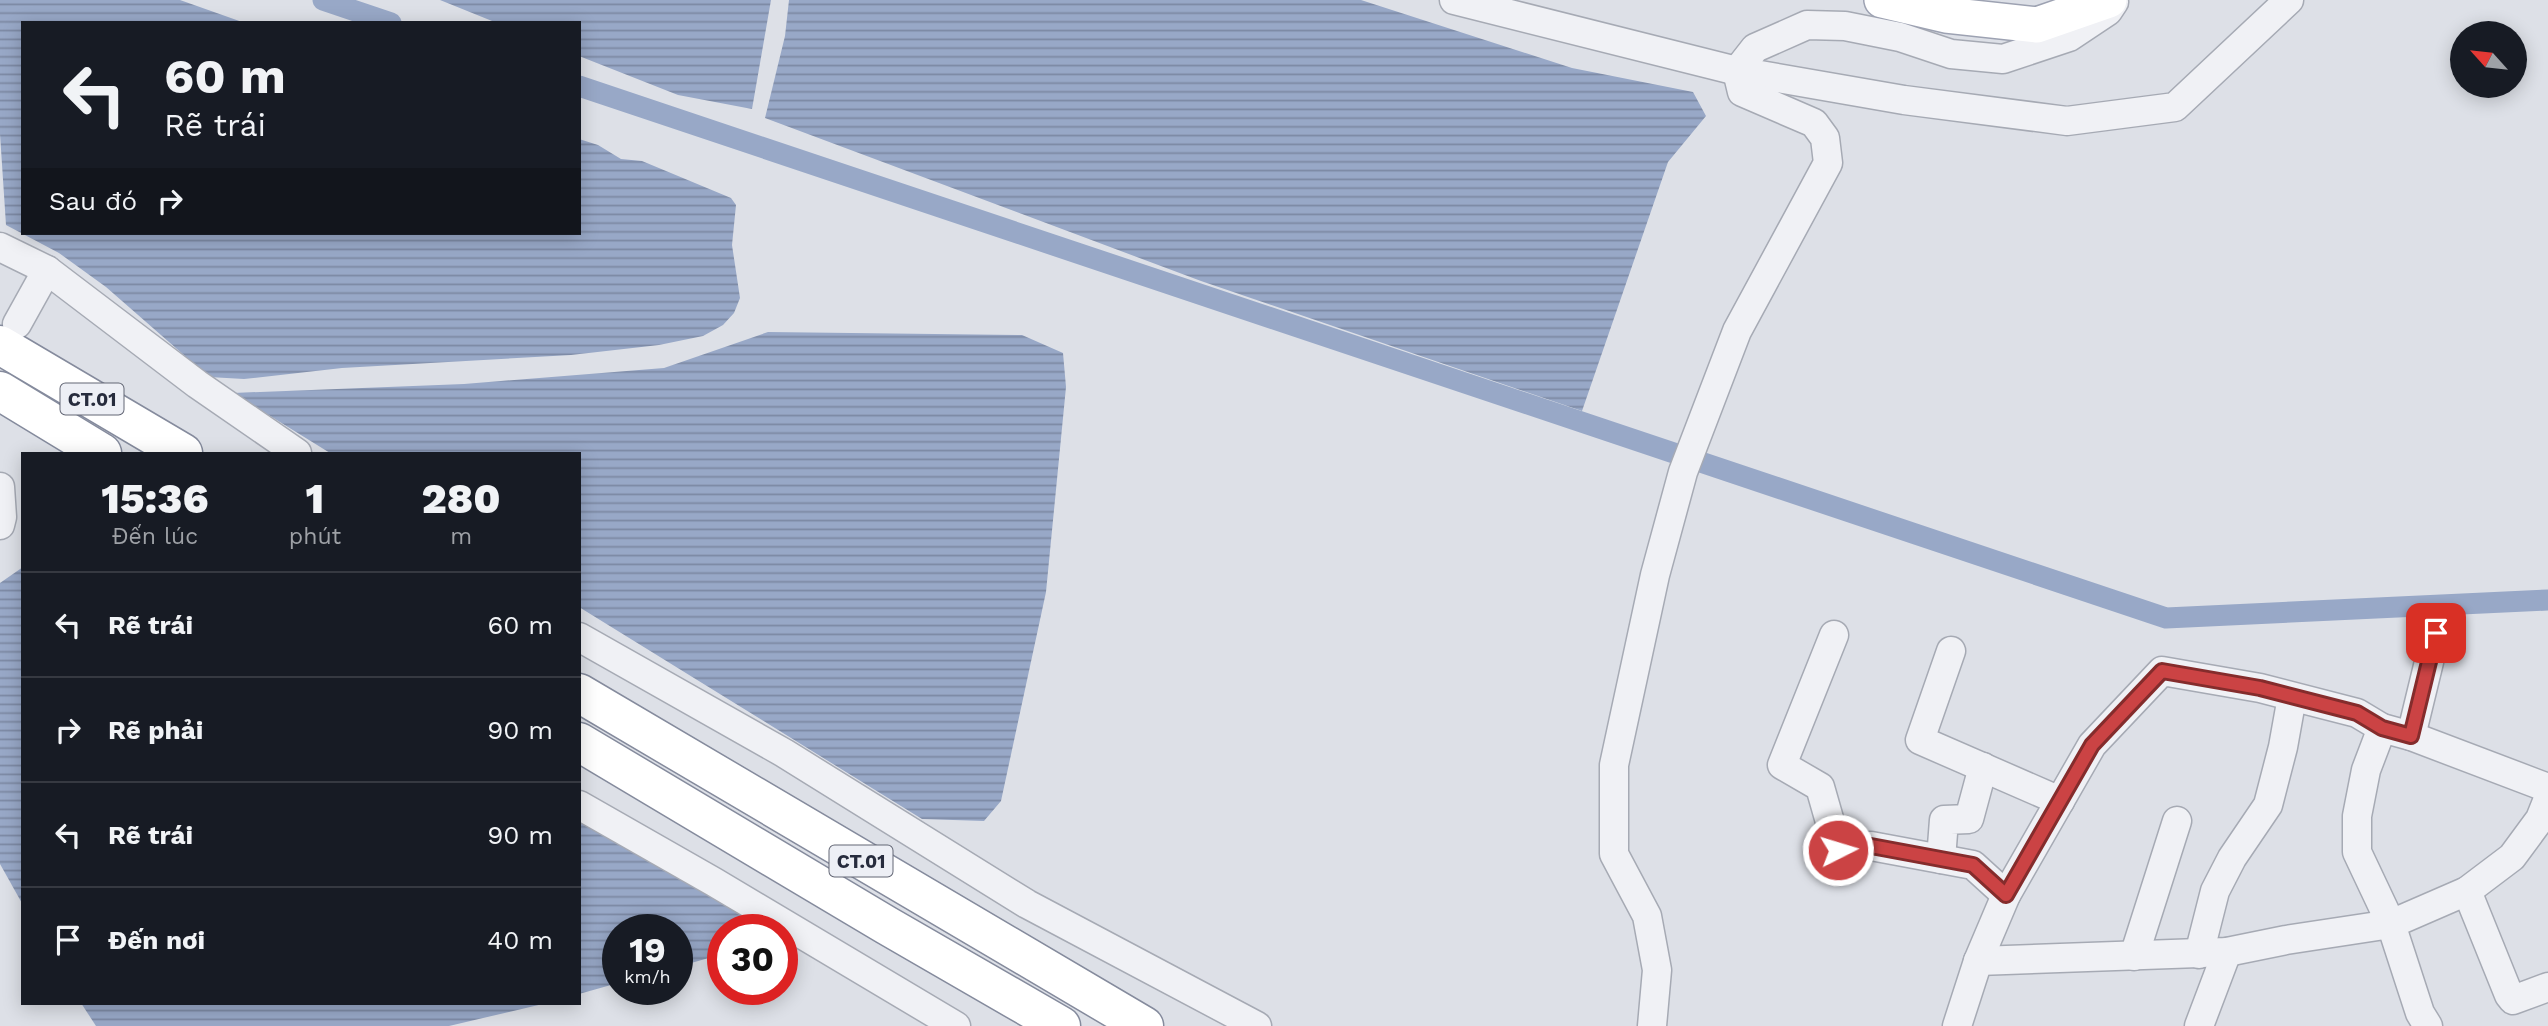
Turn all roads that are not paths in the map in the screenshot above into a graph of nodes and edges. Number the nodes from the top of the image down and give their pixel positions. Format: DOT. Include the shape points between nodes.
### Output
graph roads {
  1 [pos="1454,0"];
  2 [pos="1882,0"];
  3 [pos="2109,0"];
  4 [pos="2115,0"];
  5 [pos="2289,0"];
  6 [pos="1737,71"];
  7 [pos="0,247"];
  8 [pos="47,270"];
  9 [pos="9,334"];
  10 [pos="0,391"];
  11 [pos="100,452"];
  12 [pos="182,452"];
  13 [pos="296,452"];
  14 [pos="0,487"];
  15 [pos="21,495"];
  16 [pos="0,525"];
  17 [pos="2436,633"];
  18 [pos="1834,635"];
  19 [pos="581,637"];
  20 [pos="1951,651"];
  21 [pos="581,693"];
  22 [pos="2292,697"];
  23 [pos="2382,728"];
  24 [pos="2411,736"];
  25 [pos="581,743"];
  26 [pos="1983,767"];
  27 [pos="2548,788"];
  28 [pos="2548,799"];
  29 [pos="2060,801"];
  30 [pos="581,807"];
  31 [pos="2178,821"];
  32 [pos="1941,859"];
  33 [pos="2467,891"];
  34 [pos="2006,895"];
  35 [pos="2391,924"];
  36 [pos="2227,953"];
  37 [pos="2199,954"];
  38 [pos="2134,956"];
  39 [pos="1978,961"];
  40 [pos="2548,987"];
  41 [pos="956,1026"];
  42 [pos="1061,1026"];
  43 [pos="1144,1026"];
  44 [pos="1257,1026"];
  45 [pos="1652,1026"];
  46 [pos="1957,1026"];
  47 [pos="2199,1026"];
  48 [pos="2428,1026"];
  1 -- 6 [label="street"];
  2 -- 3 [label="main road" via="1946,15 2037,25"];
  4 -- 6 [label="street" via="2108,11 2069,37 2003,60 1951,54 1845,26 1807,25 1755,48"];
  5 -- 6 [label="street" via="2175,107 2067,121 1904,100"];
  6 -- 45 [label="street" via="1742,92 1814,123 1825,138 1828,163 1737,331 1682,472 1614,765 1614,854 1647,916 1657,970"];
  7 -- 8 [label="street"];
  8 -- 9 [label="street"];
  8 -- 13 [label="street"];
  9 -- 12 [label="highway, CT.01"];
  10 -- 11 [label="highway, CT.01"];
  14 -- 15 [label="street"];
  14 -- 16 [label="street"];
  17 -- 24 [label="street"];
  18 -- 32 [label="street" via="1782,765 1820,787 1838,850 1871,846"];
  19 -- 44 [label="street" via="784,753 1027,904"];
  20 -- 26 [label="street" via="1920,740"];
  21 -- 43 [label="highway, CT.01"];
  22 -- 23 [label="street" via="2357,713"];
  22 -- 29 [label="street" via="2162,671 2092,745"];
  22 -- 37 [label="street" via="2267,805 2215,891"];
  23 -- 24 [label="street"];
  23 -- 35 [label="street" via="2357,816 2357,852"];
  24 -- 27 [label="street"];
  25 -- 42 [label="highway, CT.01"];
  26 -- 29 [label="street"];
  26 -- 32 [label="street" via="1969,819 1944,820"];
  28 -- 33 [label="street" via="2540,819 2512,857"];
  29 -- 34 [label="street"];
  30 -- 41 [label="street"];
  31 -- 38 [label="street"];
  32 -- 34 [label="street" via="1973,865"];
  33 -- 35 [label="street"];
  33 -- 40 [label="street" via="2508,995 2519,999"];
  34 -- 39 [label="street"];
  35 -- 36 [label="street"];
  35 -- 48 [label="street"];
  36 -- 37 [label="street"];
  36 -- 47 [label="street"];
  37 -- 38 [label="street"];
  38 -- 39 [label="street"];
  39 -- 46 [label="street"];
}
